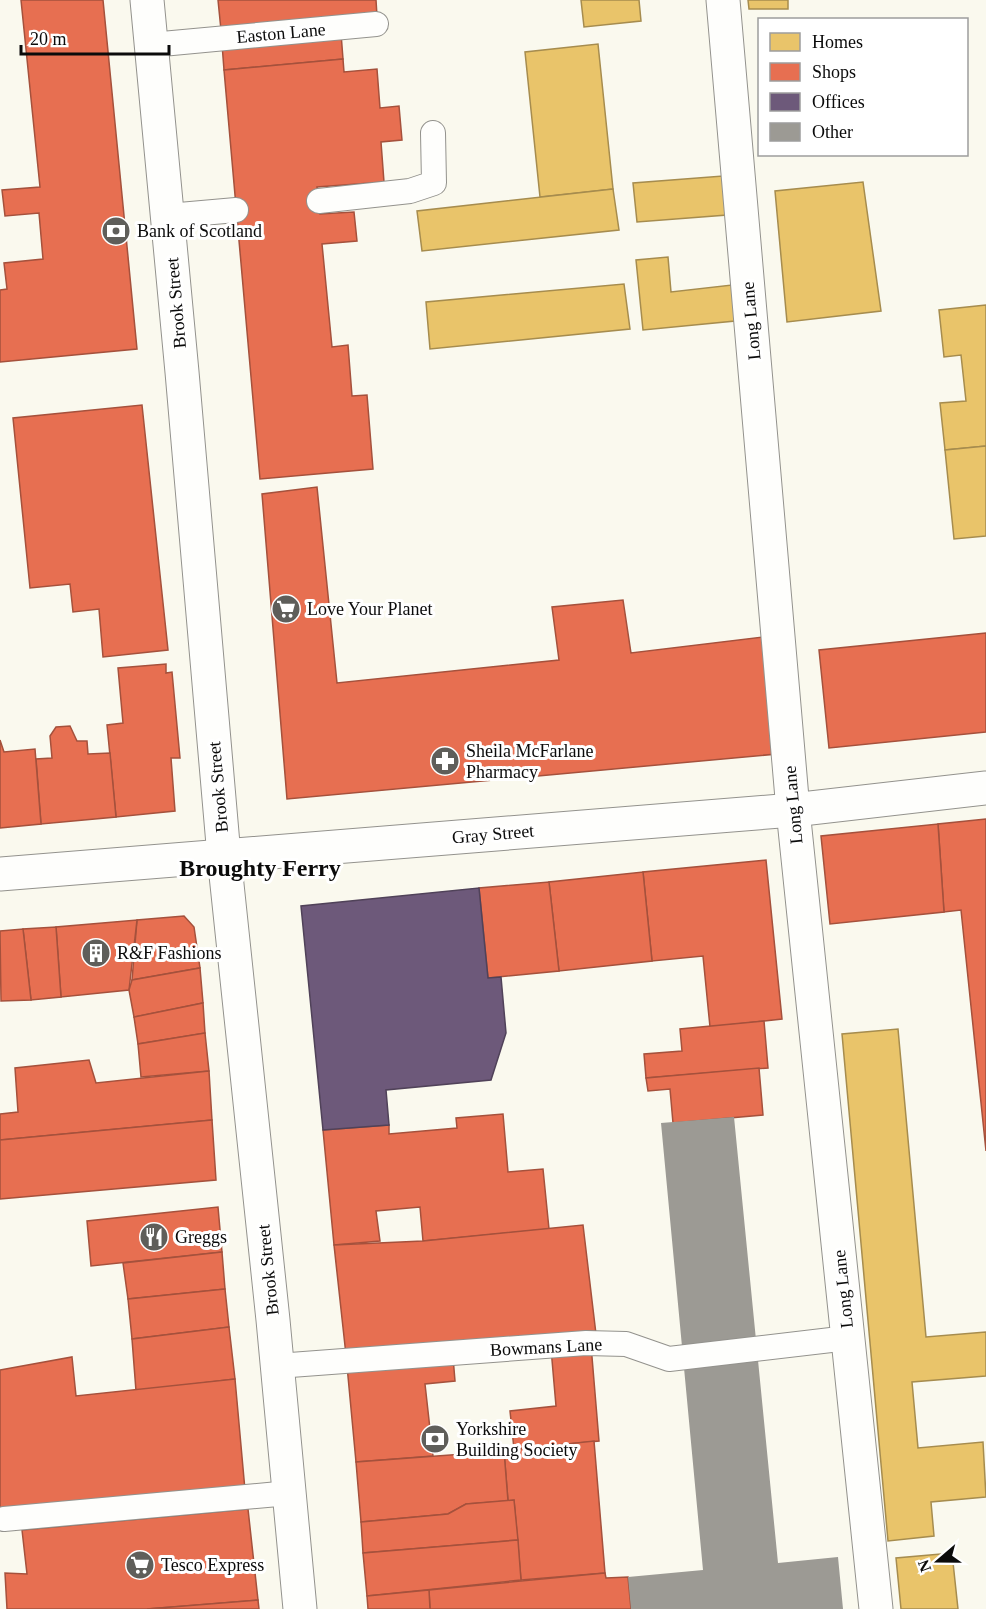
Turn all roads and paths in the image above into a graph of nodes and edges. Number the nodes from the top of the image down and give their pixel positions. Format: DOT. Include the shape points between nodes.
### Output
graph roads {
  1 [pos="147,0"];
  2 [pos="723,0"];
  3 [pos="376,24"];
  4 [pos="151,45"];
  5 [pos="433,133"];
  6 [pos="319,201"];
  7 [pos="236,210"];
  8 [pos="168,216"];
  9 [pos="986,788"];
  10 [pos="793,810"];
  11 [pos="224,856"];
  12 [pos="0,874"];
  13 [pos="848,1338"];
  14 [pos="277,1366"];
  15 [pos="289,1493"];
  16 [pos="4,1519"];
  17 [pos="300,1609"];
  18 [pos="876,1609"];
  1 -- 4 [label="street, Brook Street"];
  2 -- 10 [label="street, Long Lane"];
  3 -- 4 [label="lane, Easton Lane"];
  4 -- 8 [label="street, Brook Street"];
  5 -- 6 [label="lane" via="434,183 410,191"];
  7 -- 8 [label="lane"];
  8 -- 11 [label="street, Brook Street"];
  9 -- 10 [label="street, Gray Street"];
  10 -- 11 [label="street, Gray Street"];
  10 -- 13 [label="street, Long Lane"];
  11 -- 12 [label="street, Gray Street"];
  11 -- 14 [label="street, Brook Street"];
  13 -- 14 [label="lane, Bowmans Lane" via="669,1359 626,1344 586,1343"];
  13 -- 18 [label="street, Long Lane"];
  14 -- 15 [label="street, Brook Street"];
  15 -- 16 [label="lane"];
  15 -- 17 [label="street, Brook Street"];
}
